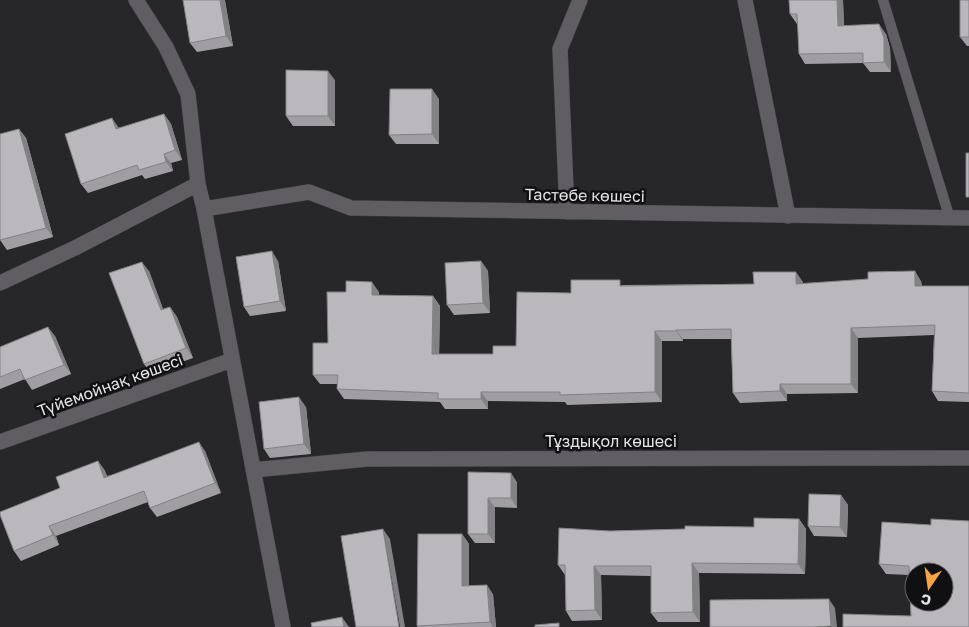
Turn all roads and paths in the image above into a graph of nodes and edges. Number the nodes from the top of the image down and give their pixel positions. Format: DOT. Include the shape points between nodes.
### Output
graph roads {
  1 [pos="136,0"];
  2 [pos="580,0"];
  3 [pos="745,0"];
  4 [pos="883,0"];
  5 [pos="198,184"];
  6 [pos="204,209"];
  7 [pos="567,212"];
  8 [pos="788,216"];
  9 [pos="969,218"];
  10 [pos="950,219"];
  11 [pos="0,283"];
  12 [pos="232,360"];
  13 [pos="0,442"];
  14 [pos="969,458"];
  15 [pos="253,470"];
  16 [pos="283,627"];
  1 -- 5 [label="street" via="166,47 188,94"];
  2 -- 7 [label="street" via="560,49"];
  3 -- 8 [label="street"];
  4 -- 10 [label="lane"];
  5 -- 6 [label="street"];
  5 -- 11 [label="street"];
  6 -- 7 [label="street, Тастөбе көшесі" via="309,192 351,208"];
  6 -- 12 [label="street"];
  7 -- 8 [label="street, Тастөбе көшесі"];
  8 -- 10 [label="street, Тастөбе көшесі"];
  9 -- 10 [label="street, Тастөбе көшесі"];
  12 -- 13 [label="street, Түйемойнақ көшесі"];
  12 -- 15 [label="street"];
  14 -- 15 [label="street, Тұздықол көшесі" via="368,459"];
  15 -- 16 [label="street"];
}
